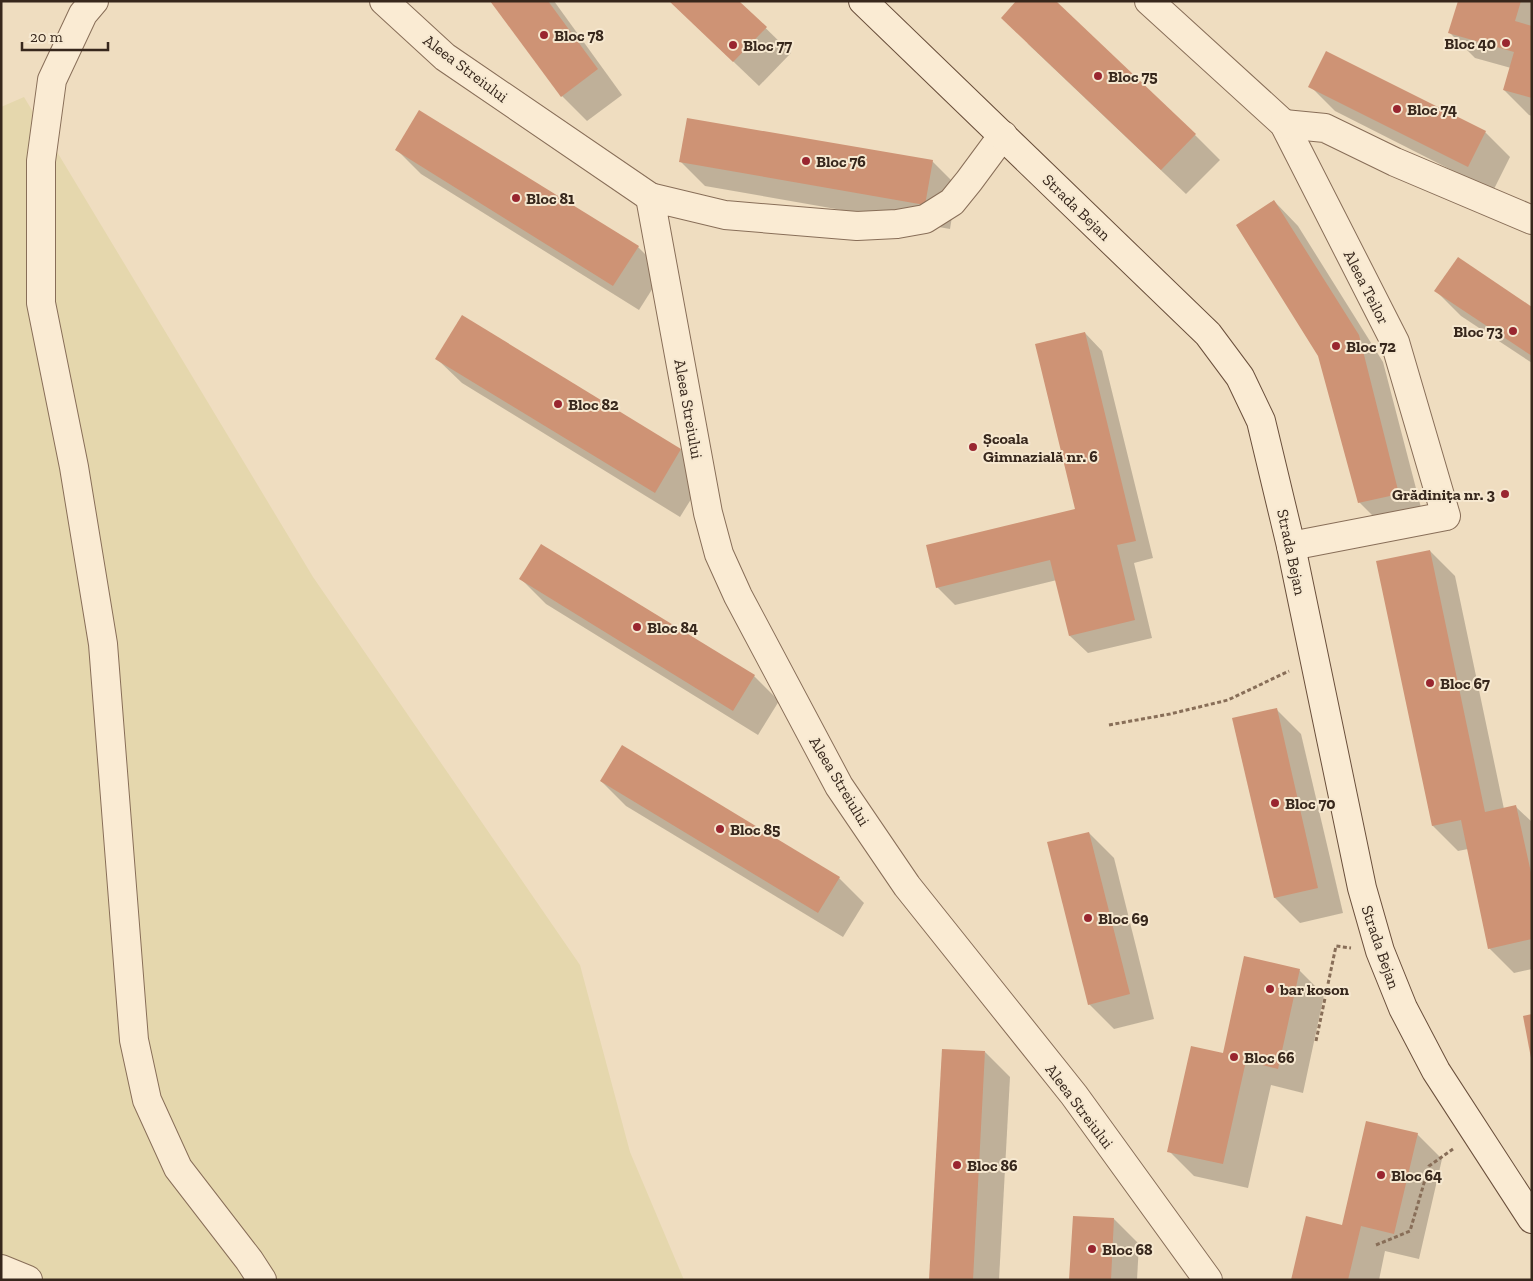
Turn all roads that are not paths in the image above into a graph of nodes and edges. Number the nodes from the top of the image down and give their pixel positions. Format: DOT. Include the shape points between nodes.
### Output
graph roads {
  1 [pos="94,1"];
  2 [pos="384,1"];
  3 [pos="862,1"];
  4 [pos="1150,1"];
  5 [pos="1284,124"];
  6 [pos="1003,136"];
  7 [pos="650,197"];
  8 [pos="1532,220"];
  9 [pos="1291,546"];
  10 [pos="1532,1219"];
  11 [pos="1,1269"];
  12 [pos="28,1280"];
  13 [pos="262,1280"];
  14 [pos="1208,1280"];
  1 -- 13 [label="street" via="83,14 52,80 41,161 41,303 74,467 103,644 134,1040 147,1100 178,1168"];
  2 -- 7 [label="street, Aleea Streiului" via="445,57"];
  3 -- 6 [label="street, Strada Bejan"];
  4 -- 5 [label="street, Aleea Teilor"];
  5 -- 8 [label="street" via="1325,128 1395,162"];
  5 -- 9 [label="street, Aleea Teilor" via="1395,342 1446,516"];
  6 -- 7 [label="street, Aleea Streiului" via="952,202 925,219 897,224 857,226 725,215"];
  6 -- 9 [label="street, Strada Bejan" via="1208,334 1240,377 1261,421"];
  7 -- 14 [label="street, Aleea Streiului" via="708,513 719,554 738,596 839,786 902,879 1074,1095"];
  9 -- 10 [label="street, Strada Bejan" via="1362,888 1380,951 1407,1016 1436,1071"];
  11 -- 12 [label="street"];
}
